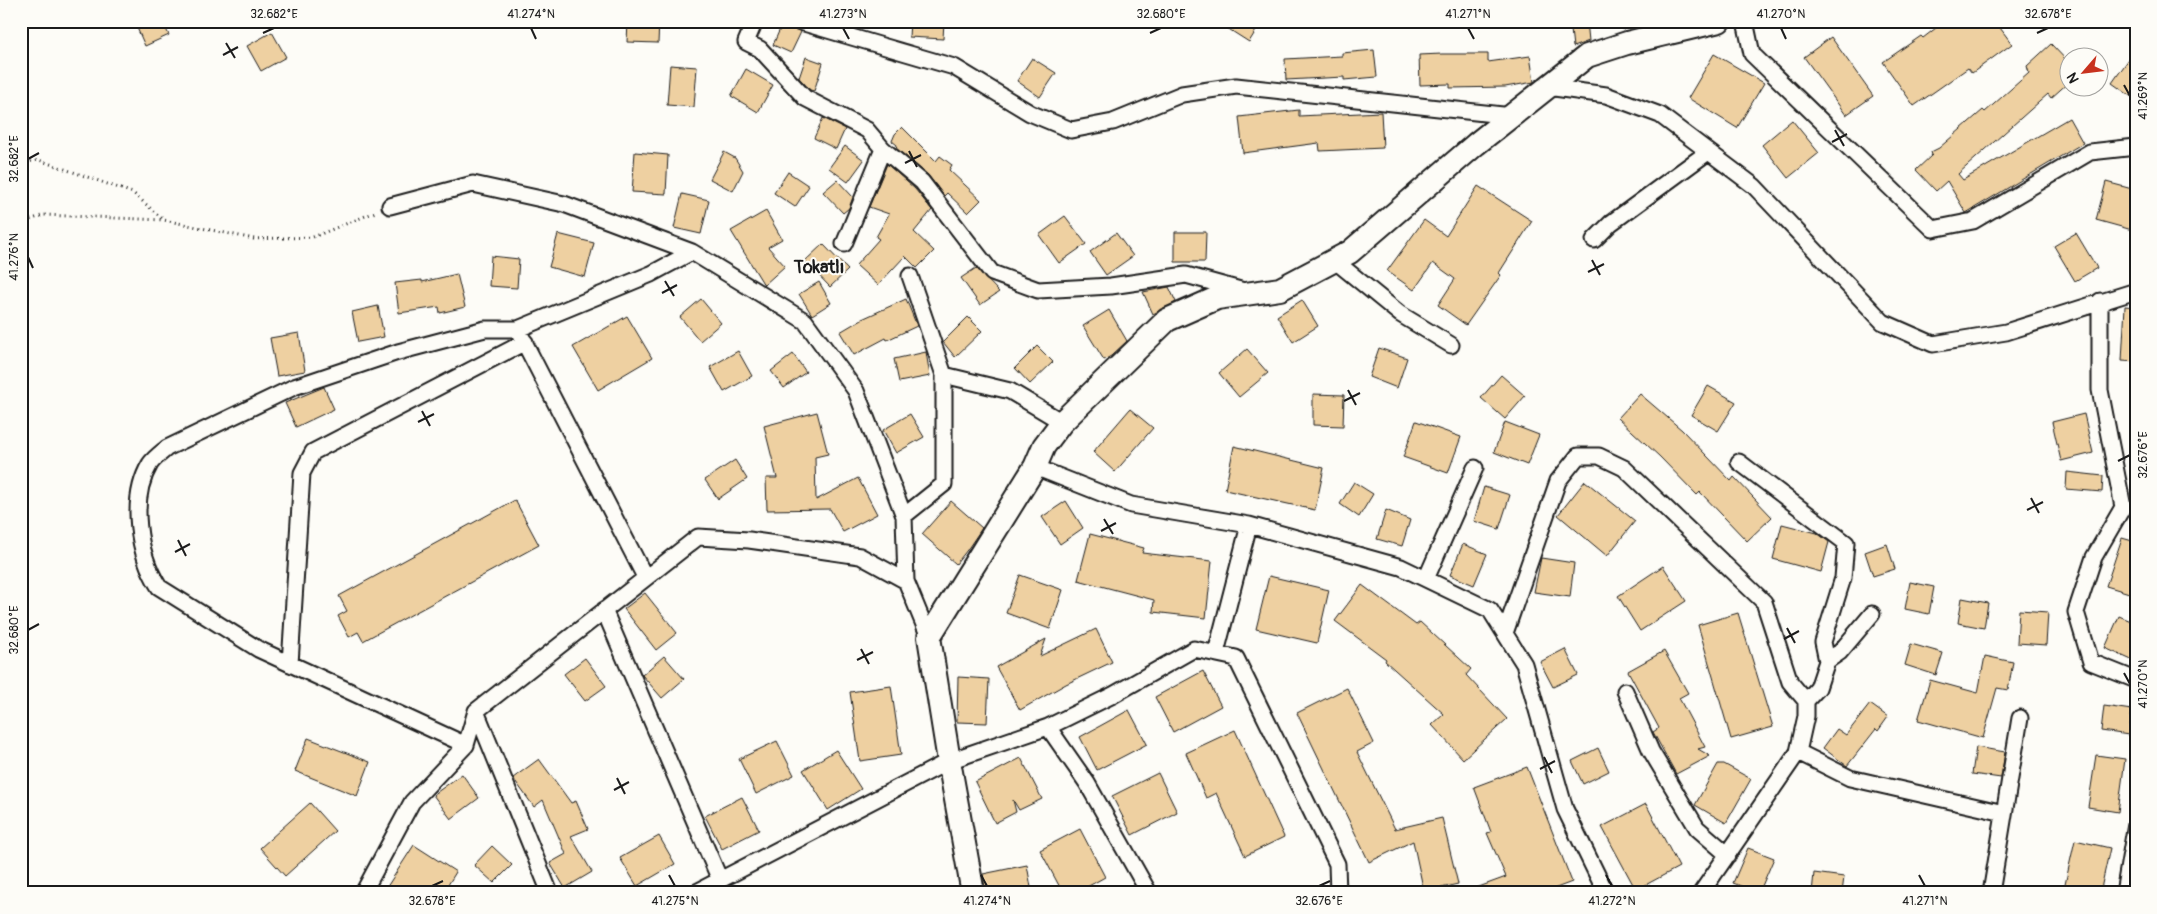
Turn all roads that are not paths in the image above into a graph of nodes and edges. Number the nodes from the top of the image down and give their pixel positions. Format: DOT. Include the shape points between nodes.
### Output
graph roads {
  1 [pos="755,21"];
  2 [pos="797,21"];
  3 [pos="1719,21"];
  4 [pos="1745,21"];
  5 [pos="1547,88"];
  6 [pos="1512,116"];
  7 [pos="2136,147"];
  8 [pos="883,149"];
  9 [pos="1708,152"];
  10 [pos="390,206"];
  11 [pos="1594,240"];
  12 [pos="844,244"];
  13 [pos="692,252"];
  14 [pos="1334,260"];
  15 [pos="910,276"];
  16 [pos="2136,291"];
  17 [pos="1252,293"];
  18 [pos="2100,301"];
  19 [pos="518,328"];
  20 [pos="525,342"];
  21 [pos="1451,345"];
  22 [pos="944,375"];
  23 [pos="1062,422"];
  24 [pos="1739,462"];
  25 [pos="1035,467"];
  26 [pos="1475,468"];
  27 [pos="2130,509"];
  28 [pos="904,516"];
  29 [pos="1249,526"];
  30 [pos="645,577"];
  31 [pos="1426,579"];
  32 [pos="906,581"];
  33 [pos="604,610"];
  34 [pos="1872,614"];
  35 [pos="1504,633"];
  36 [pos="929,637"];
  37 [pos="1216,653"];
  38 [pos="1827,661"];
  39 [pos="290,664"];
  40 [pos="2136,680"];
  41 [pos="1625,691"];
  42 [pos="1806,701"];
  43 [pos="476,711"];
  44 [pos="2020,718"];
  45 [pos="1048,727"];
  46 [pos="466,746"];
  47 [pos="1798,752"];
  48 [pos="949,761"];
  49 [pos="2004,813"];
  50 [pos="2136,823"];
  51 [pos="1728,855"];
  52 [pos="720,880"];
  53 [pos="363,893"];
  54 [pos="550,893"];
  55 [pos="695,893"];
  56 [pos="973,893"];
  57 [pos="1148,893"];
  58 [pos="1338,893"];
  59 [pos="1606,893"];
  60 [pos="1701,893"];
  61 [pos="1991,893"];
  62 [pos="2124,893"];
  1 -- 8 [label="street" via="746,42 760,49 804,98 867,130"];
  2 -- 6 [label="street" via="954,66 1030,113 1071,130 1113,122 1182,94 1236,86"];
  3 -- 5 [label="street" via="1587,56"];
  4 -- 7 [label="street" via="1752,54 1933,229 1973,221 2090,152"];
  5 -- 6 [label="street"];
  5 -- 9 [label="street" via="1606,95 1660,115"];
  6 -- 14 [label="street" via="1350,252"];
  8 -- 12 [label="street"];
  8 -- 17 [label="street" via="922,182 992,273 1038,290 1111,286 1186,275"];
  9 -- 11 [label="street" via="1611,223"];
  9 -- 18 [label="street" via="1754,186 1883,322 1933,344 2006,332"];
  10 -- 13 [label="street" via="473,184 564,204"];
  13 -- 19 [label="street" via="651,274"];
  13 -- 28 [label="street" via="805,321 856,391"];
  14 -- 17 [label="street" via="1280,289"];
  14 -- 21 [label="street" via="1400,314"];
  15 -- 22 [label="street"];
  16 -- 18 [label="street"];
  17 -- 23 [label="street" via="1217,298 1167,320"];
  18 -- 27 [label="street" via="2100,390"];
  19 -- 20 [label="street"];
  19 -- 39 [label="street" via="485,329 398,352 294,387 167,448 151,462 139,500 140,536 150,573 158,587 258,649"];
  20 -- 30 [label="street"];
  20 -- 39 [label="street" via="313,452 302,474"];
  22 -- 23 [label="street" via="1010,391"];
  22 -- 28 [label="street" via="944,484"];
  23 -- 25 [label="street" via="1044,446"];
  24 -- 38 [label="street" via="1846,543 1843,578 1824,642"];
  25 -- 29 [label="street" via="1131,505"];
  25 -- 36 [label="street"];
  26 -- 31 [label="street"];
  27 -- 40 [label="street" via="2094,557 2076,612 2091,662"];
  28 -- 32 [label="street"];
  29 -- 31 [label="street" via="1401,566"];
  29 -- 37 [label="street"];
  30 -- 32 [label="street" via="698,537 749,540 860,556"];
  30 -- 33 [label="street"];
  31 -- 35 [label="street" via="1490,610"];
  32 -- 36 [label="street"];
  33 -- 43 [label="street"];
  33 -- 52 [label="street"];
  34 -- 38 [label="street" via="1840,652"];
  35 -- 42 [label="street" via="1558,481 1578,456 1599,456 1624,468 1764,602 1790,682"];
  35 -- 59 [label="street" via="1524,664 1565,809"];
  36 -- 48 [label="street"];
  37 -- 45 [label="street" via="1194,649 1113,696"];
  37 -- 58 [label="street" via="1236,658 1337,864"];
  38 -- 42 [label="street" via="1818,688"];
  39 -- 46 [label="street"];
  41 -- 51 [label="street" via="1650,751 1697,828"];
  42 -- 47 [label="street"];
  43 -- 46 [label="street"];
  43 -- 54 [label="street"];
  44 -- 49 [label="street"];
  45 -- 48 [label="street"];
  45 -- 57 [label="street" via="1087,783"];
  46 -- 53 [label="street" via="412,802"];
  47 -- 49 [label="street" via="1850,778"];
  47 -- 51 [label="street"];
  48 -- 52 [label="street"];
  48 -- 56 [label="street"];
  49 -- 61 [label="street"];
  50 -- 62 [label="street"];
  51 -- 60 [label="street"];
  52 -- 55 [label="street"];
}
